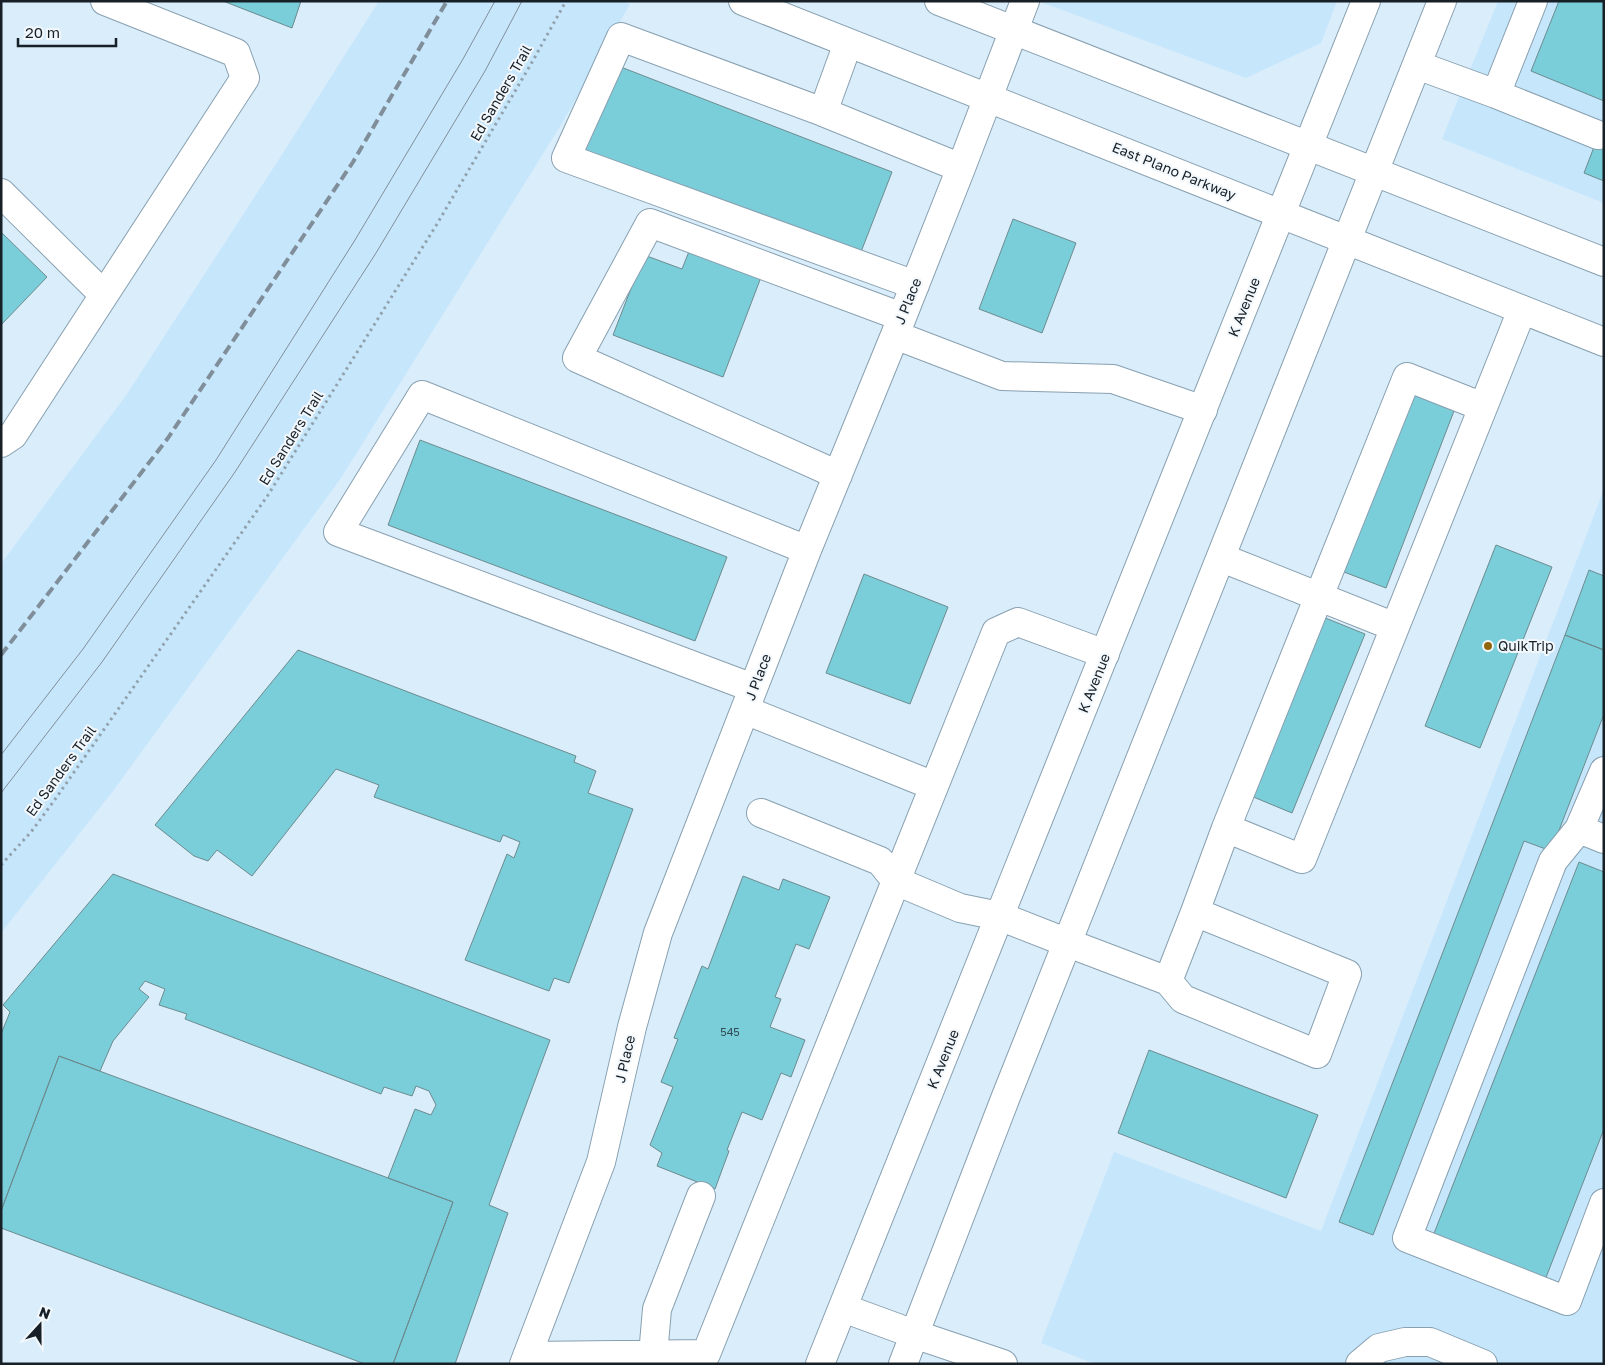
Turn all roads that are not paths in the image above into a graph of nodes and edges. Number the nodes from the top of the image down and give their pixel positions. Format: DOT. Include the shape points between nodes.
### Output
graph roads {
  1 [pos="105,1"];
  2 [pos="743,1"];
  3 [pos="939,1"];
  4 [pos="1025,1"];
  5 [pos="1366,1"];
  6 [pos="1442,1"];
  7 [pos="1532,1"];
  8 [pos="1014,31"];
  9 [pos="848,42"];
  10 [pos="1417,65"];
  11 [pos="1496,94"];
  12 [pos="989,98"];
  13 [pos="823,112"];
  14 [pos="1598,135"];
  15 [pos="1308,145"];
  16 [pos="961,168"];
  17 [pos="1375,172"];
  18 [pos="1,193"];
  19 [pos="1281,214"];
  20 [pos="1348,240"];
  21 [pos="1604,262"];
  22 [pos="915,285"];
  23 [pos="104,295"];
  24 [pos="1522,310"];
  25 [pos="898,326"];
  26 [pos="1604,342"];
  27 [pos="1484,407"];
  28 [pos="1203,410"];
  29 [pos="1,443"];
  30 [pos="838,475"];
  31 [pos="807,550"];
  32 [pos="1222,558"];
  33 [pos="1319,596"];
  34 [pos="1395,627"];
  35 [pos="1105,654"];
  36 [pos="749,699"];
  37 [pos="1604,771"];
  38 [pos="934,786"];
  39 [pos="761,813"];
  40 [pos="1226,828"];
  41 [pos="1579,829"];
  42 [pos="1604,839"];
  43 [pos="896,881"];
  44 [pos="1195,912"];
  45 [pos="999,916"];
  46 [pos="1068,942"];
  47 [pos="1168,981"];
  48 [pos="701,1196"];
  49 [pos="1604,1204"];
  50 [pos="843,1308"];
  51 [pos="914,1334"];
  52 [pos="652,1355"];
  53 [pos="1444,1356"];
  54 [pos="526,1360"];
  55 [pos="820,1364"];
  56 [pos="903,1364"];
  57 [pos="1004,1364"];
  58 [pos="1360,1364"];
  59 [pos="1483,1364"];
  1 -- 23 [label="main road" via="236,53 245,78"];
  2 -- 9 [label="main road, East Plano Parkway"];
  3 -- 8 [label="main road"];
  4 -- 8 [label="main road, J Place"];
  5 -- 15 [label="main road, K Avenue"];
  6 -- 10 [label="main road"];
  7 -- 11 [label="main road"];
  8 -- 12 [label="main road, J Place"];
  8 -- 15 [label="main road"];
  9 -- 12 [label="main road, East Plano Parkway"];
  9 -- 13 [label="main road"];
  10 -- 11 [label="main road"];
  10 -- 17 [label="main road"];
  11 -- 14 [label="main road"];
  12 -- 16 [label="main road, J Place"];
  12 -- 19 [label="main road, East Plano Parkway"];
  13 -- 16 [label="main road"];
  13 -- 22 [label="main road" via="621,37 566,158"];
  15 -- 17 [label="main road"];
  15 -- 19 [label="main road, K Avenue"];
  16 -- 22 [label="main road, J Place"];
  17 -- 20 [label="main road"];
  17 -- 21 [label="main road"];
  18 -- 23 [label="main road"];
  19 -- 20 [label="main road, East Plano Parkway"];
  19 -- 28 [label="main road, K Avenue"];
  20 -- 24 [label="main road, East Plano Parkway"];
  20 -- 32 [label="main road"];
  22 -- 25 [label="main road, J Place"];
  23 -- 29 [label="main road" via="13,435"];
  24 -- 26 [label="main road, East Plano Parkway"];
  24 -- 27 [label="main road"];
  25 -- 28 [label="main road" via="1002,376 1114,379"];
  25 -- 30 [label="main road, J Place"];
  25 -- 30 [label="main road" via="650,223 577,358"];
  27 -- 33 [label="main road" via="1407,377"];
  27 -- 34 [label="main road"];
  28 -- 35 [label="main road, K Avenue"];
  30 -- 31 [label="main road, J Place"];
  31 -- 36 [label="main road, J Place"];
  31 -- 36 [label="main road" via="422,394 338,532"];
  32 -- 33 [label="main road"];
  32 -- 46 [label="main road"];
  33 -- 34 [label="main road"];
  33 -- 40 [label="main road"];
  34 -- 40 [label="main road" via="1302,859"];
  35 -- 38 [label="main road" via="1018,622 996,632"];
  35 -- 45 [label="main road, K Avenue"];
  36 -- 38 [label="main road"];
  36 -- 54 [label="main road, J Place" via="658,933 632,1027 601,1162"];
  37 -- 41 [label="main road"];
  38 -- 43 [label="main road"];
  39 -- 43 [label="main road" via="880,861"];
  40 -- 44 [label="main road"];
  41 -- 42 [label="main road"];
  41 -- 49 [label="main road" via="1553,861 1407,1238 1568,1300"];
  43 -- 45 [label="main road" via="960,908"];
  43 -- 52 [label="main road" via="706,1354"];
  44 -- 47 [label="main road"];
  44 -- 47 [label="main road" via="1347,974 1317,1054 1183,999"];
  45 -- 46 [label="main road"];
  45 -- 50 [label="main road, K Avenue"];
  46 -- 47 [label="main road"];
  46 -- 51 [label="main road"];
  48 -- 52 [label="main road" via="657,1310"];
  50 -- 51 [label="main road"];
  50 -- 55 [label="main road, K Avenue"];
  51 -- 56 [label="main road"];
  51 -- 57 [label="main road"];
  52 -- 54 [label="main road"];
  53 -- 58 [label="main road" via="1430,1342 1405,1342 1379,1348"];
  53 -- 59 [label="main road"];
}
